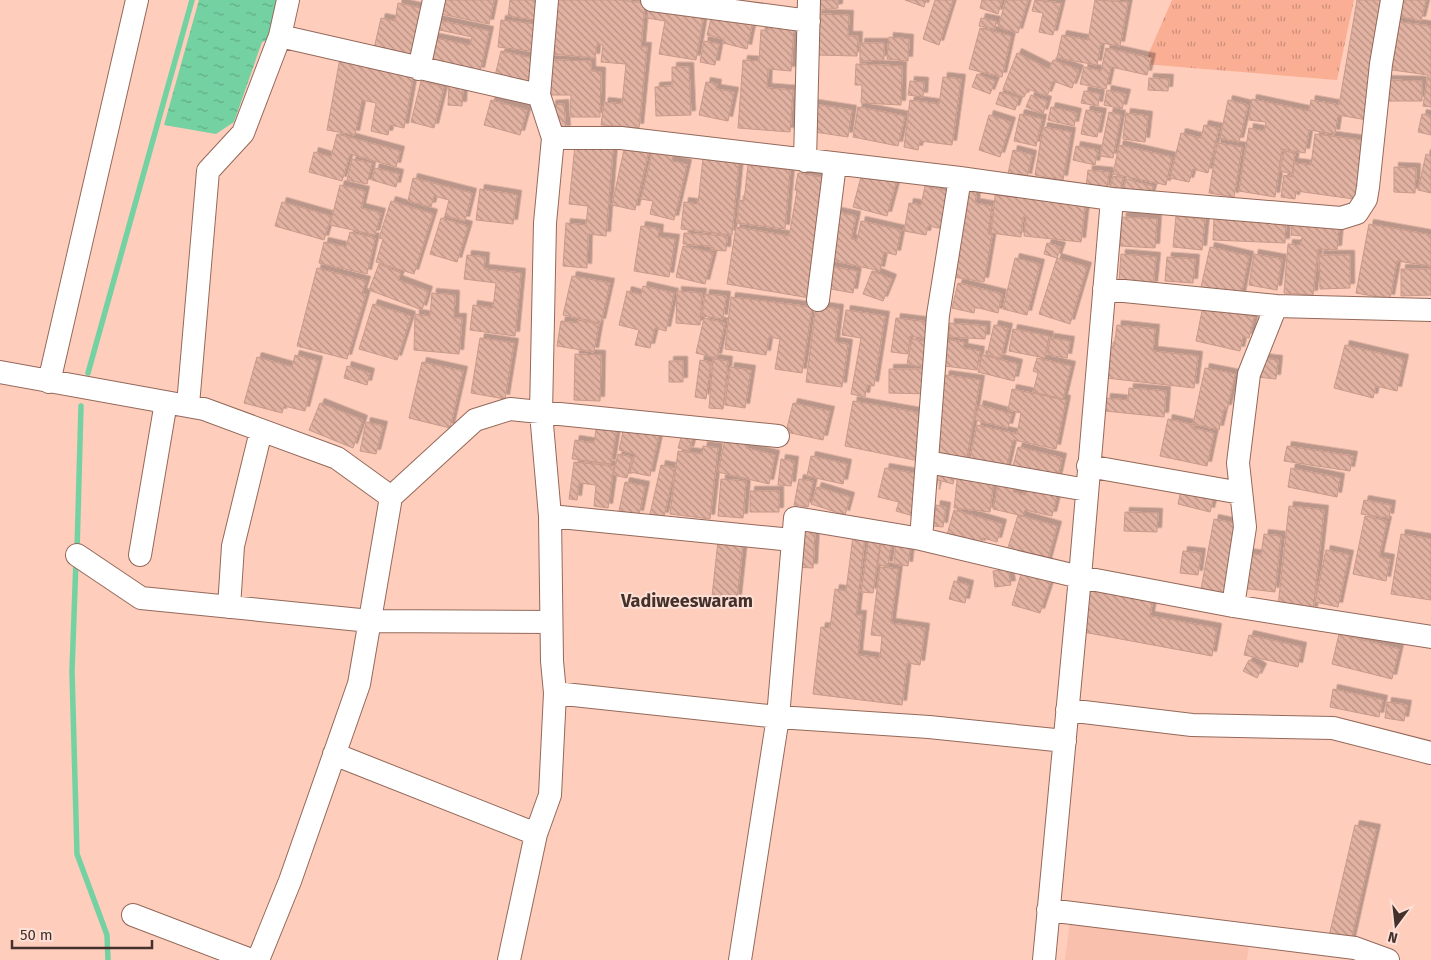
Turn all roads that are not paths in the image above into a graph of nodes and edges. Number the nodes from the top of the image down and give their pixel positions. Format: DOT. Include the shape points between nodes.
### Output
graph roads {
  1 [pos="137,0"];
  2 [pos="288,0"];
  3 [pos="434,0"];
  4 [pos="547,0"];
  5 [pos="652,0"];
  6 [pos="1392,0"];
  7 [pos="809,10"];
  8 [pos="280,36"];
  9 [pos="419,68"];
  10 [pos="539,95"];
  11 [pos="552,138"];
  12 [pos="805,161"];
  13 [pos="835,164"];
  14 [pos="960,178"];
  15 [pos="1112,199"];
  16 [pos="1104,289"];
  17 [pos="818,300"];
  18 [pos="1276,306"];
  19 [pos="1431,310"];
  20 [pos="0,372"];
  21 [pos="49,382"];
  22 [pos="177,404"];
  23 [pos="541,413"];
  24 [pos="262,431"];
  25 [pos="778,436"];
  26 [pos="927,462"];
  27 [pos="1088,466"];
  28 [pos="1087,490"];
  29 [pos="1241,493"];
  30 [pos="391,497"];
  31 [pos="550,516"];
  32 [pos="921,539"];
  33 [pos="792,540"];
  34 [pos="140,555"];
  35 [pos="77,556"];
  36 [pos="1080,577"];
  37 [pos="1233,606"];
  38 [pos="229,607"];
  39 [pos="370,621"];
  40 [pos="551,622"];
  41 [pos="1431,637"];
  42 [pos="555,693"];
  43 [pos="1068,710"];
  44 [pos="778,717"];
  45 [pos="1065,741"];
  46 [pos="334,754"];
  47 [pos="1431,754"];
  48 [pos="536,834"];
  49 [pos="1048,910"];
  50 [pos="133,915"];
  51 [pos="251,960"];
  52 [pos="258,960"];
  53 [pos="509,960"];
  54 [pos="740,960"];
  55 [pos="1044,960"];
  56 [pos="1388,960"];
  1 -- 21 [label="street"];
  2 -- 8 [label="street"];
  3 -- 9 [label="street"];
  4 -- 10 [label="street"];
  5 -- 7 [label="street"];
  6 -- 15 [label="street" via="1381,64 1368,187 1366,199 1357,213 1341,218"];
  7 -- 12 [label="street"];
  8 -- 9 [label="street"];
  8 -- 22 [label="street" via="243,133 208,171"];
  9 -- 10 [label="street"];
  10 -- 11 [label="street"];
  11 -- 12 [label="street" via="622,138"];
  11 -- 23 [label="street" via="545,223"];
  12 -- 13 [label="street"];
  13 -- 14 [label="street"];
  13 -- 17 [label="street"];
  14 -- 15 [label="street"];
  14 -- 26 [label="street" via="938,315"];
  15 -- 16 [label="street"];
  16 -- 18 [label="street"];
  16 -- 27 [label="street"];
  18 -- 19 [label="street"];
  18 -- 29 [label="street" via="1249,374 1238,462"];
  20 -- 21 [label="street"];
  21 -- 22 [label="street"];
  22 -- 24 [label="street"];
  22 -- 34 [label="street"];
  23 -- 25 [label="street"];
  23 -- 30 [label="street" via="510,409 475,420"];
  23 -- 31 [label="street"];
  24 -- 30 [label="street" via="337,458"];
  24 -- 38 [label="street" via="233,546"];
  26 -- 28 [label="street"];
  26 -- 32 [label="street"];
  27 -- 28 [label="street"];
  27 -- 29 [label="street"];
  28 -- 36 [label="street"];
  29 -- 37 [label="street" via="1245,527"];
  30 -- 39 [label="street"];
  31 -- 33 [label="street"];
  31 -- 40 [label="street"];
  32 -- 33 [label="street" via="795,518"];
  32 -- 36 [label="street"];
  33 -- 44 [label="street"];
  35 -- 38 [label="street" via="141,598"];
  36 -- 37 [label="street"];
  36 -- 43 [label="street"];
  37 -- 41 [label="street"];
  38 -- 39 [label="street"];
  39 -- 40 [label="street"];
  39 -- 46 [label="street" via="359,684"];
  40 -- 42 [label="street"];
  42 -- 44 [label="street"];
  42 -- 48 [label="street" via="550,795"];
  43 -- 45 [label="street"];
  43 -- 47 [label="street" via="1192,725 1333,728"];
  44 -- 45 [label="street" via="929,727"];
  44 -- 54 [label="street"];
  45 -- 49 [label="street"];
  46 -- 48 [label="street"];
  46 -- 52 [label="street" via="290,881"];
  48 -- 53 [label="street"];
  49 -- 55 [label="street"];
  49 -- 56 [label="street" via="1355,948"];
  50 -- 51 [label="street"];
}
